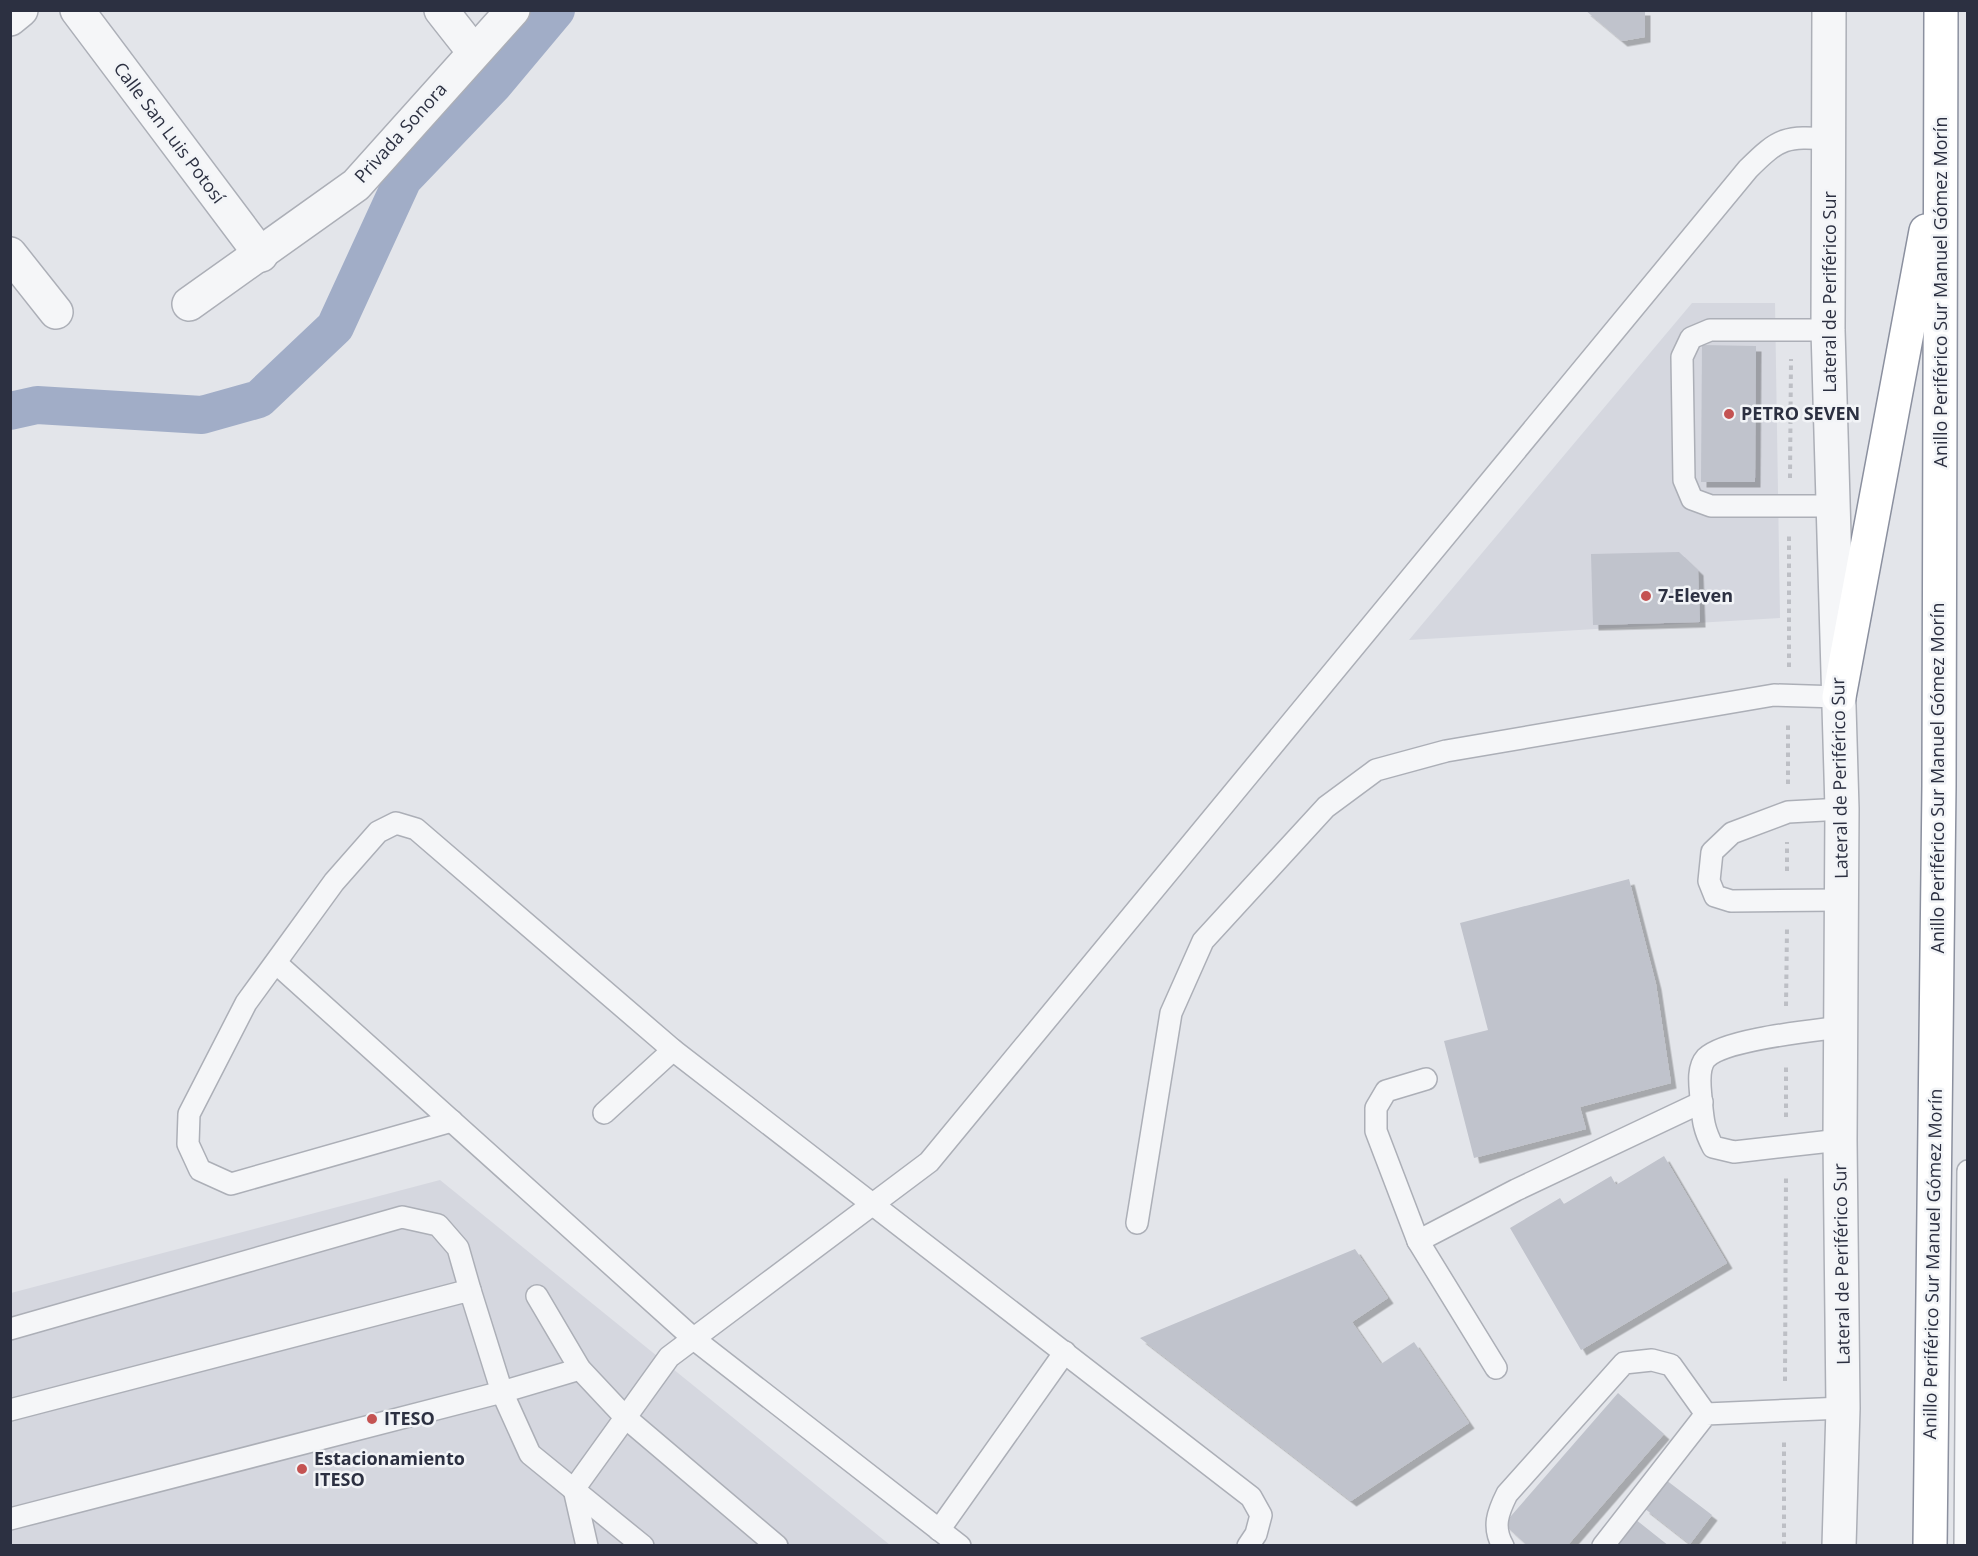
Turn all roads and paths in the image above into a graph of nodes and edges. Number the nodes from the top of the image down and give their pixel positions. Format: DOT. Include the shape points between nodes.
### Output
graph roads {
  1 [pos="21,10"];
  2 [pos="76,10"];
  3 [pos="441,10"];
  4 [pos="513,10"];
  5 [pos="1828,10"];
  6 [pos="1840,10"];
  7 [pos="1941,10"];
  8 [pos="10,19"];
  9 [pos="474,52"];
  10 [pos="1829,95"];
  11 [pos="1830,139"];
  12 [pos="1941,150"];
  13 [pos="10,254"];
  14 [pos="261,255"];
  15 [pos="189,304"];
  16 [pos="56,312"];
  17 [pos="1791,329"];
  18 [pos="1828,330"];
  19 [pos="1790,506"];
  20 [pos="1831,506"];
  21 [pos="1788,696"];
  22 [pos="1839,697"];
  23 [pos="1842,809"];
  24 [pos="1788,812"];
  25 [pos="1841,900"];
  26 [pos="1787,901"];
  27 [pos="276,963"];
  28 [pos="1841,1027"];
  29 [pos="1786,1035"];
  30 [pos="673,1050"];
  31 [pos="1426,1079"];
  32 [pos="1702,1102"];
  33 [pos="604,1113"];
  34 [pos="452,1122"];
  35 [pos="1840,1140"];
  36 [pos="1786,1144"];
  37 [pos="1968,1171"];
  38 [pos="873,1203"];
  39 [pos="1137,1224"];
  40 [pos="1418,1241"];
  41 [pos="470,1290"];
  42 [pos="537,1296"];
  43 [pos="10,1329"];
  44 [pos="694,1339"];
  45 [pos="1065,1352"];
  46 [pos="1496,1368"];
  47 [pos="580,1369"];
  48 [pos="502,1392"];
  49 [pos="1843,1408"];
  50 [pos="10,1410"];
  51 [pos="1785,1410"];
  52 [pos="1706,1414"];
  53 [pos="626,1418"];
  54 [pos="574,1489"];
  55 [pos="10,1519"];
  56 [pos="939,1530"];
  57 [pos="587,1545"];
  58 [pos="643,1545"];
  59 [pos="777,1545"];
  60 [pos="960,1545"];
  61 [pos="1248,1545"];
  62 [pos="1503,1545"];
  63 [pos="1603,1545"];
  64 [pos="1784,1545"];
  65 [pos="1839,1545"];
  66 [pos="1930,1545"];
  67 [pos="1965,1545"];
  1 -- 8 [label="street"];
  2 -- 14 [label="street, Calle San Luis Potosí"];
  3 -- 9 [label="street"];
  4 -- 9 [label="street, Privada Sonora"];
  5 -- 10 [label="street, Lateral de Periférico Sur"];
  6 -- 10 [label="street"];
  7 -- 12 [label="highway, Anillo Periférico Sur Manuel Gómez Morín"];
  9 -- 14 [label="street, Privada Sonora" via="356,185"];
  10 -- 11 [label="street, Lateral de Periférico Sur"];
  11 -- 18 [label="street, Lateral de Periférico Sur"];
  11 -- 38 [label="lane" via="1793,136 1766,151 1748,169 929,1162"];
  12 -- 22 [label="highway"];
  12 -- 66 [label="highway, Anillo Periférico Sur Manuel Gómez Morín" via="1939,798"];
  13 -- 16 [label="street"];
  14 -- 15 [label="street, Privada Sonora"];
  17 -- 18 [label="lane"];
  17 -- 19 [label="path"];
  17 -- 19 [label="lane" via="1710,330 1690,338 1682,357 1684,480 1692,499 1711,506"];
  18 -- 20 [label="street, Lateral de Periférico Sur"];
  19 -- 20 [label="lane"];
  19 -- 21 [label="path"];
  20 -- 22 [label="street, Lateral de Periférico Sur"];
  21 -- 22 [label="lane"];
  21 -- 24 [label="path"];
  21 -- 39 [label="lane" via="1774,695 1446,751 1376,770 1326,807 1203,941 1171,1013"];
  22 -- 23 [label="street, Lateral de Periférico Sur"];
  23 -- 24 [label="lane"];
  23 -- 25 [label="street, Lateral de Periférico Sur"];
  24 -- 26 [label="path"];
  24 -- 26 [label="lane" via="1732,833 1712,852 1709,881 1715,896 1731,901"];
  25 -- 26 [label="lane"];
  25 -- 28 [label="street, Lateral de Periférico Sur"];
  26 -- 29 [label="path"];
  27 -- 30 [label="lane" via="334,882 378,832 396,823 416,829"];
  27 -- 34 [label="lane"];
  27 -- 34 [label="lane" via="246,1003 189,1114 188,1144 200,1170 231,1184"];
  28 -- 29 [label="lane"];
  28 -- 35 [label="street, Lateral de Periférico Sur"];
  29 -- 32 [label="lane" via="1720,1049 1705,1059 1700,1077"];
  29 -- 36 [label="path"];
  30 -- 33 [label="lane"];
  30 -- 38 [label="lane"];
  31 -- 40 [label="lane" via="1386,1091 1376,1108 1376,1131"];
  32 -- 36 [label="lane" via="1703,1127 1713,1147 1734,1152"];
  32 -- 40 [label="lane"];
  34 -- 44 [label="lane"];
  35 -- 36 [label="lane"];
  35 -- 49 [label="street, Lateral de Periférico Sur"];
  36 -- 51 [label="path"];
  37 -- 67 [label="lane"];
  38 -- 44 [label="lane"];
  38 -- 45 [label="lane"];
  40 -- 46 [label="lane"];
  41 -- 43 [label="lane" via="458,1248 438,1225 402,1217"];
  41 -- 48 [label="lane"];
  41 -- 50 [label="lane"];
  42 -- 47 [label="lane"];
  44 -- 53 [label="lane" via="669,1358"];
  44 -- 56 [label="lane"];
  45 -- 56 [label="lane"];
  45 -- 61 [label="lane" via="1251,1497 1261,1515"];
  47 -- 48 [label="lane"];
  47 -- 53 [label="lane"];
  48 -- 54 [label="lane" via="530,1454"];
  48 -- 55 [label="lane"];
  49 -- 51 [label="lane"];
  49 -- 65 [label="street, Lateral de Periférico Sur"];
  51 -- 52 [label="lane"];
  51 -- 64 [label="path"];
  52 -- 62 [label="lane" via="1671,1365 1652,1359 1624,1362 1507,1494 1497,1514 1496,1534"];
  52 -- 63 [label="lane"];
  53 -- 54 [label="lane"];
  53 -- 59 [label="lane"];
  54 -- 57 [label="lane"];
  54 -- 58 [label="lane"];
  56 -- 60 [label="lane"];
}
